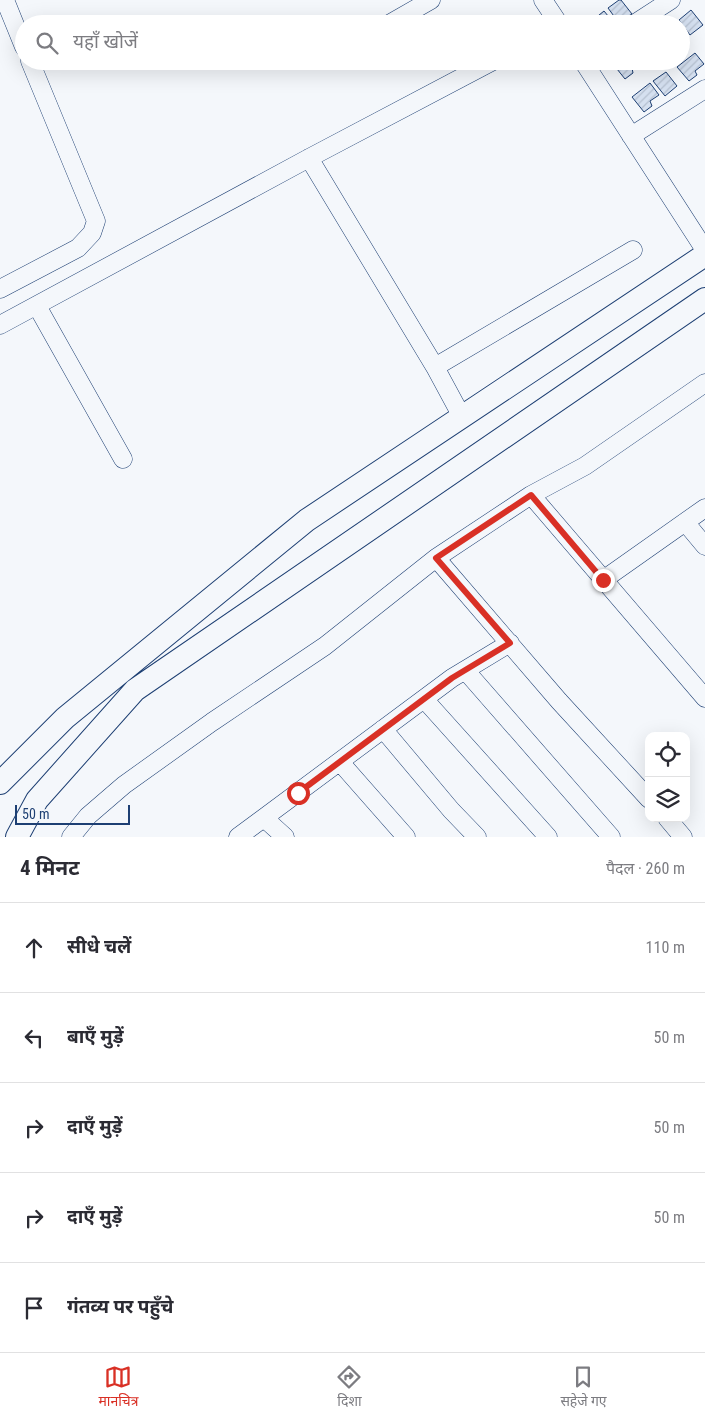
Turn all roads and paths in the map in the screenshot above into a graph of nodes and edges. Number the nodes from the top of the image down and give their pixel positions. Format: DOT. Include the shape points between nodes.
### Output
graph roads {
  1 [pos="5,0"];
  2 [pos="431,0"];
  3 [pos="543,0"];
  4 [pos="671,0"];
  5 [pos="0,3"];
  6 [pos="405,15"];
  7 [pos="553,15"];
  8 [pos="648,15"];
  9 [pos="15,25"];
  10 [pos="34,70"];
  11 [pos="476,70"];
  12 [pos="589,70"];
  13 [pos="705,89"];
  14 [pos="631,136"];
  15 [pos="309,158"];
  16 [pos="633,250"];
  17 [pos="705,250"];
  18 [pos="705,255"];
  19 [pos="0,289"];
  20 [pos="705,299"];
  21 [pos="37,306"];
  22 [pos="0,325"];
  23 [pos="435,366"];
  24 [pos="705,384"];
  25 [pos="462,417"];
  26 [pos="123,459"];
  27 [pos="531,495"];
  28 [pos="705,508"];
  29 [pos="685,522"];
  30 [pos="705,546"];
  31 [pos="436,558"];
  32 [pos="603,580"];
  33 [pos="510,643"];
  34 [pos="465,670"];
  35 [pos="705,698"];
  36 [pos="424,699"];
  37 [pos="384,729"];
  38 [pos="340,762"];
  39 [pos="0,783"];
  40 [pos="645,795"];
  41 [pos="264,818"];
  42 [pos="671,822"];
  43 [pos="17,837"];
  44 [pos="71,837"];
  45 [pos="238,837"];
  46 [pos="285,837"];
  47 [pos="406,837"];
  48 [pos="477,837"];
  49 [pos="548,837"];
  50 [pos="611,837"];
  51 [pos="684,837"];
  1 -- 5 [label="street"];
  1 -- 9 [label="street"];
  2 -- 6 [label="street"];
  3 -- 7 [label="street"];
  4 -- 8 [label="street"];
  10 -- 19 [label="street" via="96,221 92,233 78,248"];
  11 -- 15 [label="street"];
  12 -- 14 [label="street"];
  13 -- 14 [label="street"];
  14 -- 17 [label="street"];
  15 -- 21 [label="street"];
  15 -- 23 [label="street"];
  16 -- 23 [label="street"];
  18 -- 25 [label="main road"];
  20 -- 43 [label="main road" via="135,690 36,800"];
  21 -- 22 [label="street"];
  21 -- 26 [label="street"];
  23 -- 25 [label="street"];
  24 -- 27 [label="street" via="585,466"];
  25 -- 39 [label="main road" via="307,520 65,718"];
  27 -- 31 [label="street"];
  27 -- 32 [label="street"];
  28 -- 29 [label="street"];
  29 -- 30 [label="street"];
  29 -- 32 [label="street"];
  31 -- 33 [label="street"];
  31 -- 44 [label="street" via="325,646 124,786 88,816"];
  32 -- 35 [label="street"];
  33 -- 34 [label="street"];
  33 -- 40 [label="street"];
  34 -- 36 [label="street"];
  34 -- 50 [label="street"];
  36 -- 37 [label="street"];
  36 -- 49 [label="street"];
  37 -- 38 [label="street"];
  37 -- 48 [label="street"];
  38 -- 41 [label="street"];
  38 -- 47 [label="street"];
  41 -- 45 [label="street"];
  41 -- 46 [label="street"];
  42 -- 51 [label="street"];
}
